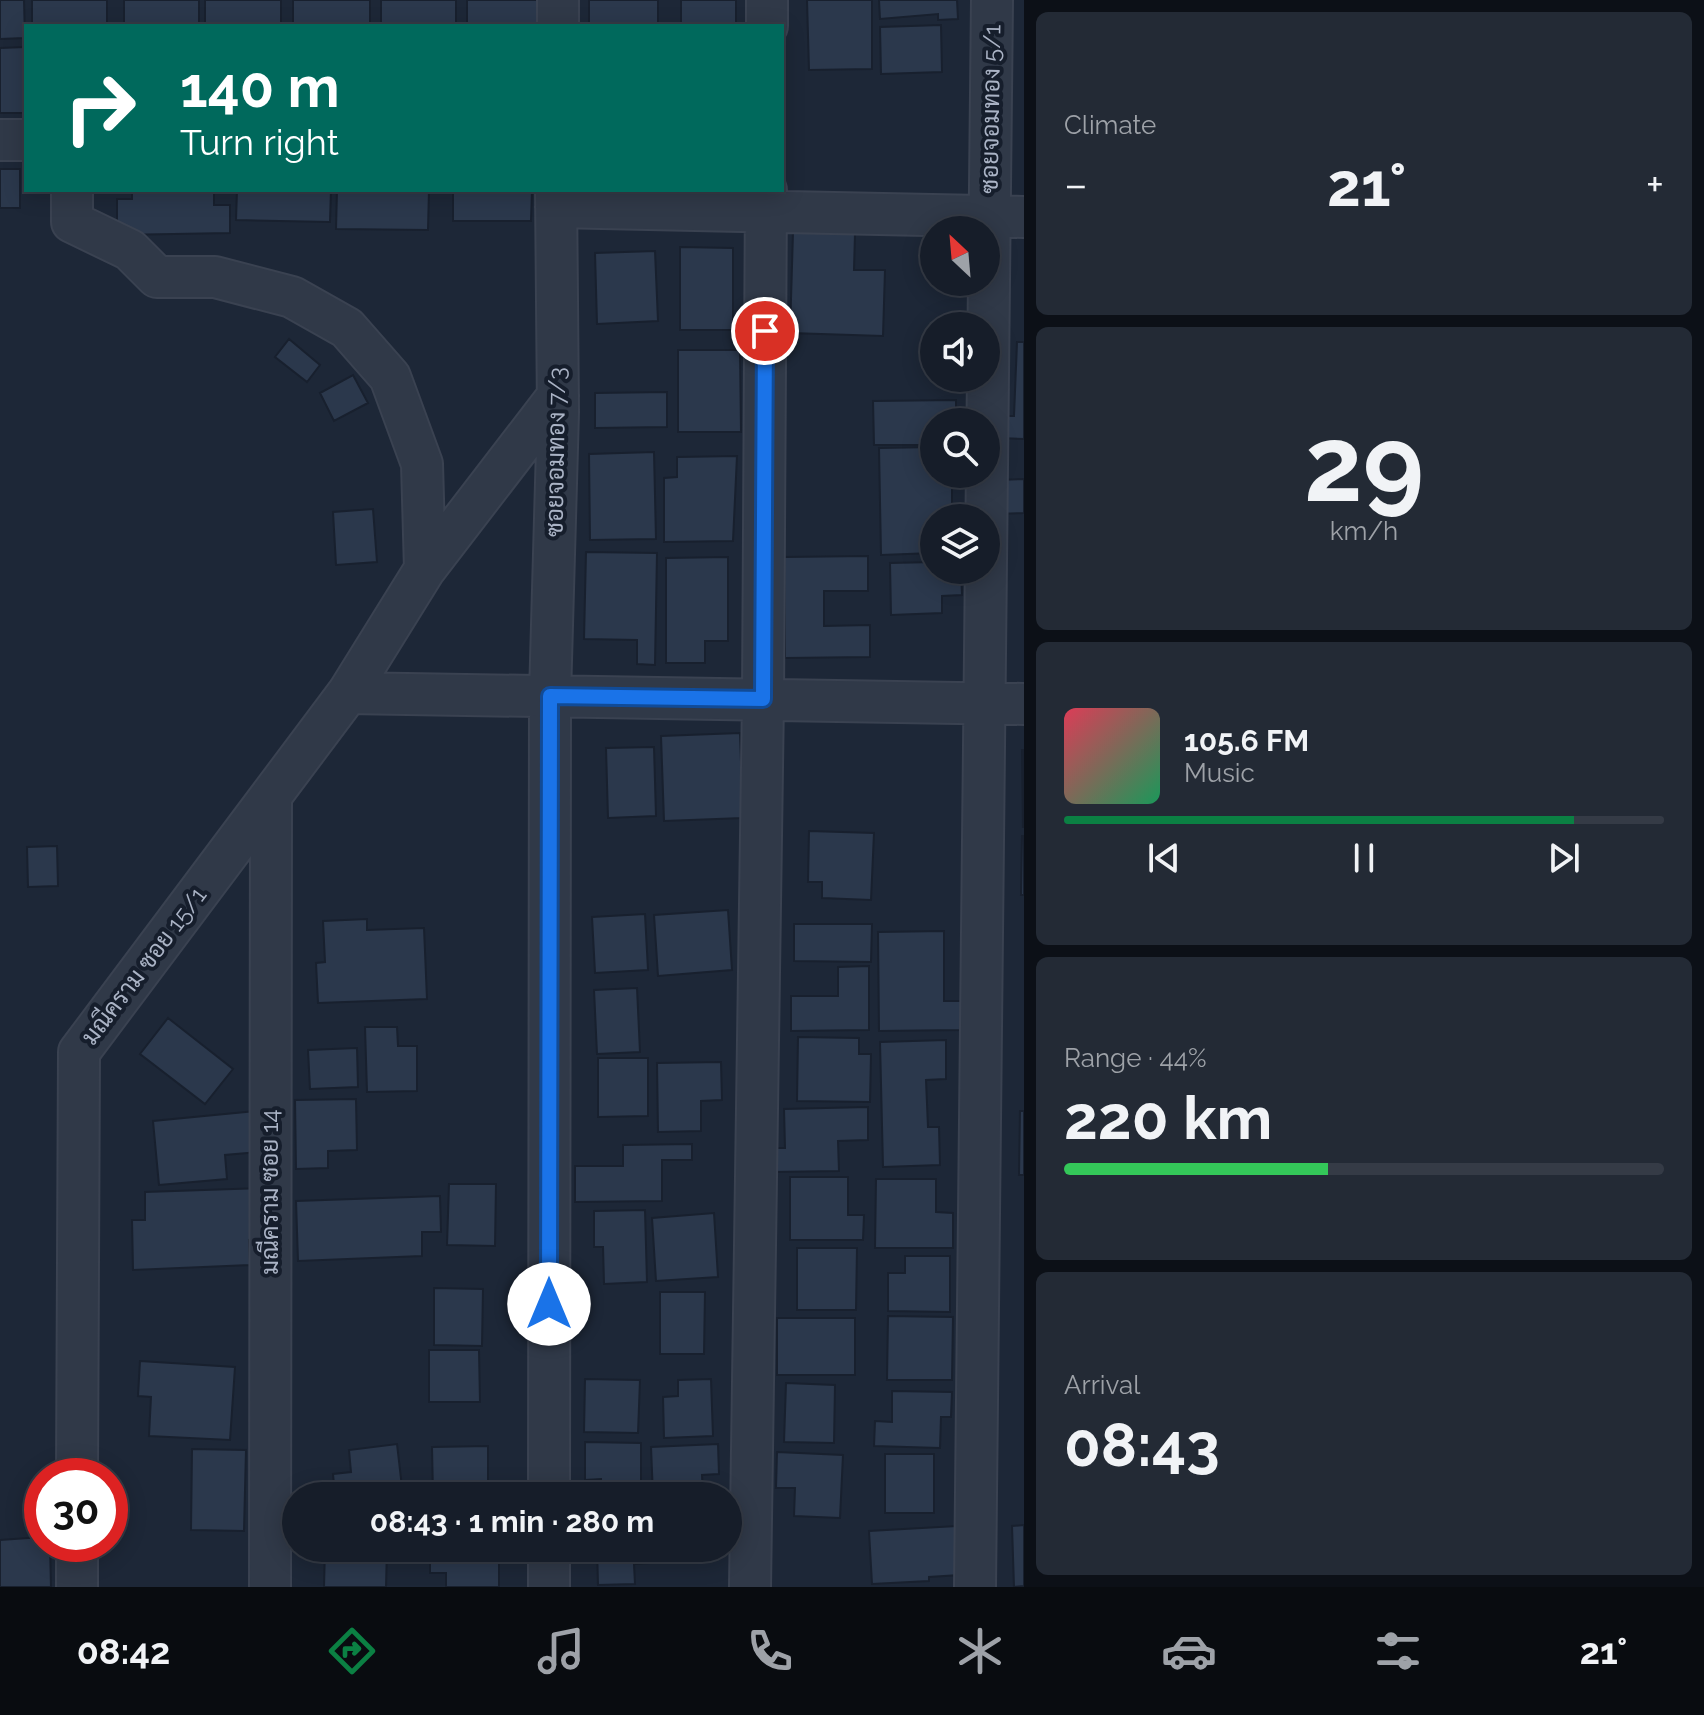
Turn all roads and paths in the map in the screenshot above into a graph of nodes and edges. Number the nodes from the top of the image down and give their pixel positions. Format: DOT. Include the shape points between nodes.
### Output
graph roads {
  1 [pos="558,0"];
  2 [pos="767,0"];
  3 [pos="992,0"];
  4 [pos="558,24"];
  5 [pos="767,24"];
  6 [pos="0,140"];
  7 [pos="24,140"];
  8 [pos="72,192"];
  9 [pos="556,198"];
  10 [pos="766,199"];
  11 [pos="1007,217"];
  12 [pos="558,396"];
  13 [pos="425,569"];
  14 [pos="348,693"];
  15 [pos="550,696"];
  16 [pos="763,699"];
  17 [pos="985,703"];
  18 [pos="1024,704"];
  19 [pos="271,797"];
  20 [pos="77,1458"];
  21 [pos="549,1482"];
  22 [pos="77,1562"];
  23 [pos="549,1562"];
  24 [pos="77,1587"];
  25 [pos="270,1587"];
  26 [pos="549,1587"];
  27 [pos="750,1587"];
  28 [pos="975,1587"];
  1 -- 4 [label="street"];
  2 -- 5 [label="street"];
  3 -- 11 [label="street, ซอยจอมทอง 5/1"];
  6 -- 7 [label="street"];
  8 -- 13 [label="street" via="72,222 130,250 157,277 215,277 292,297 347,328 390,377 422,464"];
  9 -- 10 [label="street"];
  9 -- 12 [label="street, ซอยจอมทอง 7/3"];
  10 -- 11 [label="street"];
  10 -- 16 [label="street"];
  11 -- 17 [label="street, ซอยจอมทอง 5/1"];
  12 -- 13 [label="street, มณีคราม ซอย 15/1"];
  12 -- 15 [label="street, ซอยจอมทอง 7/3"];
  13 -- 14 [label="street, มณีคราม ซอย 15/1"];
  14 -- 15 [label="street"];
  14 -- 19 [label="street, มณีคราม ซอย 15/1"];
  15 -- 16 [label="street"];
  15 -- 21 [label="street, ซอยจอมทอง 7/3"];
  16 -- 17 [label="street"];
  16 -- 27 [label="street"];
  17 -- 18 [label="street"];
  17 -- 28 [label="street, ซอยจอมทอง 5/1"];
  19 -- 20 [label="street, มณีคราม ซอย 15/1" via="79,1052"];
  19 -- 25 [label="street, มณีคราม ซอย 14"];
  22 -- 24 [label="street"];
  23 -- 26 [label="street"];
}
